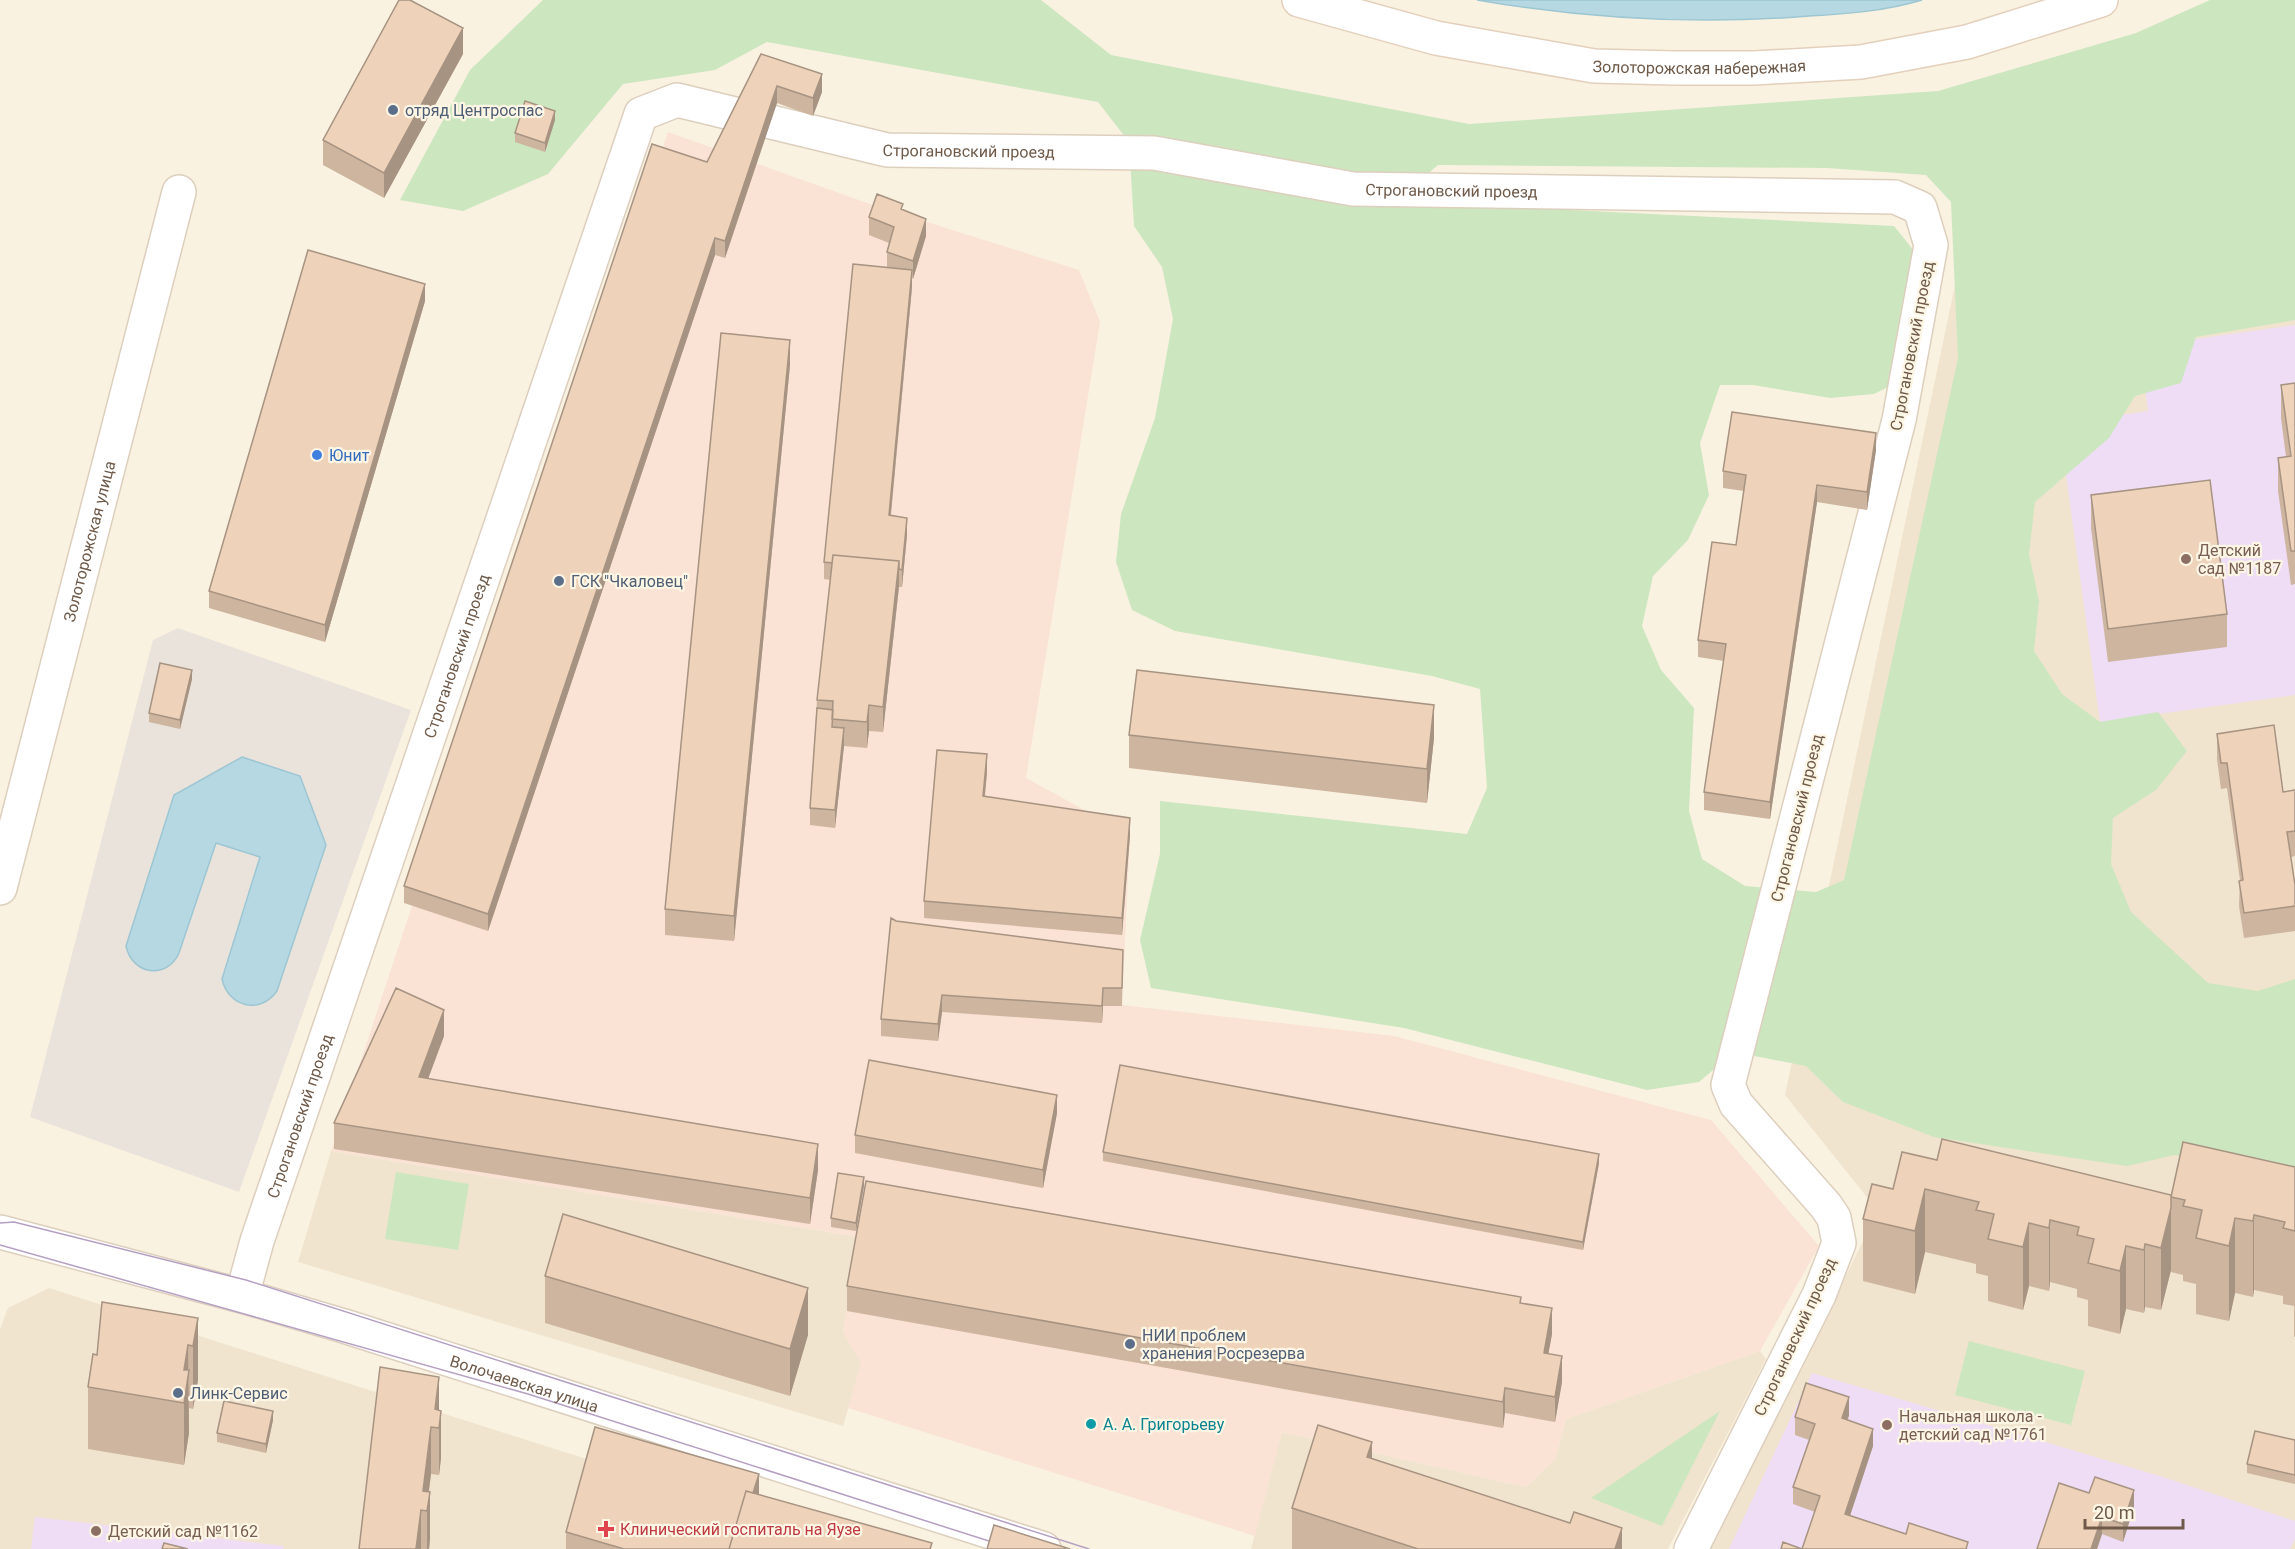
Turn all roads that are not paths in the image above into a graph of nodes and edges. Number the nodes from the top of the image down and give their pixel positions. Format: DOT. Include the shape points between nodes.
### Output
graph roads {
  1 [pos="1299,0"];
  2 [pos="2100,0"];
  3 [pos="739,115"];
  4 [pos="771,122"];
  5 [pos="178,192"];
  6 [pos="0,888"];
  7 [pos="0,1232"];
  8 [pos="242,1296"];
  9 [pos="1044,1549"];
  10 [pos="1690,1549"];
  1 -- 2 [label="street, Золоторожская набережная" via="1436,38 1593,66 1674,69 1861,62 1966,42"];
  3 -- 8 [label="street, Строгановский проезд" via="677,100 641,114 257,1241"];
  4 -- 10 [label="street, Строгановский проезд" via="887,150 1154,153 1353,189 1895,197 1920,208 1930,245 1899,420 1728,1085 1736,1104 1826,1206 1834,1218 1839,1243 1800,1336"];
  5 -- 6 [label="street, Золоторожская улица"];
  7 -- 8 [label="street, Волочаевская улица"];
  8 -- 9 [label="street, Волочаевская улица" via="468,1364"];
}
